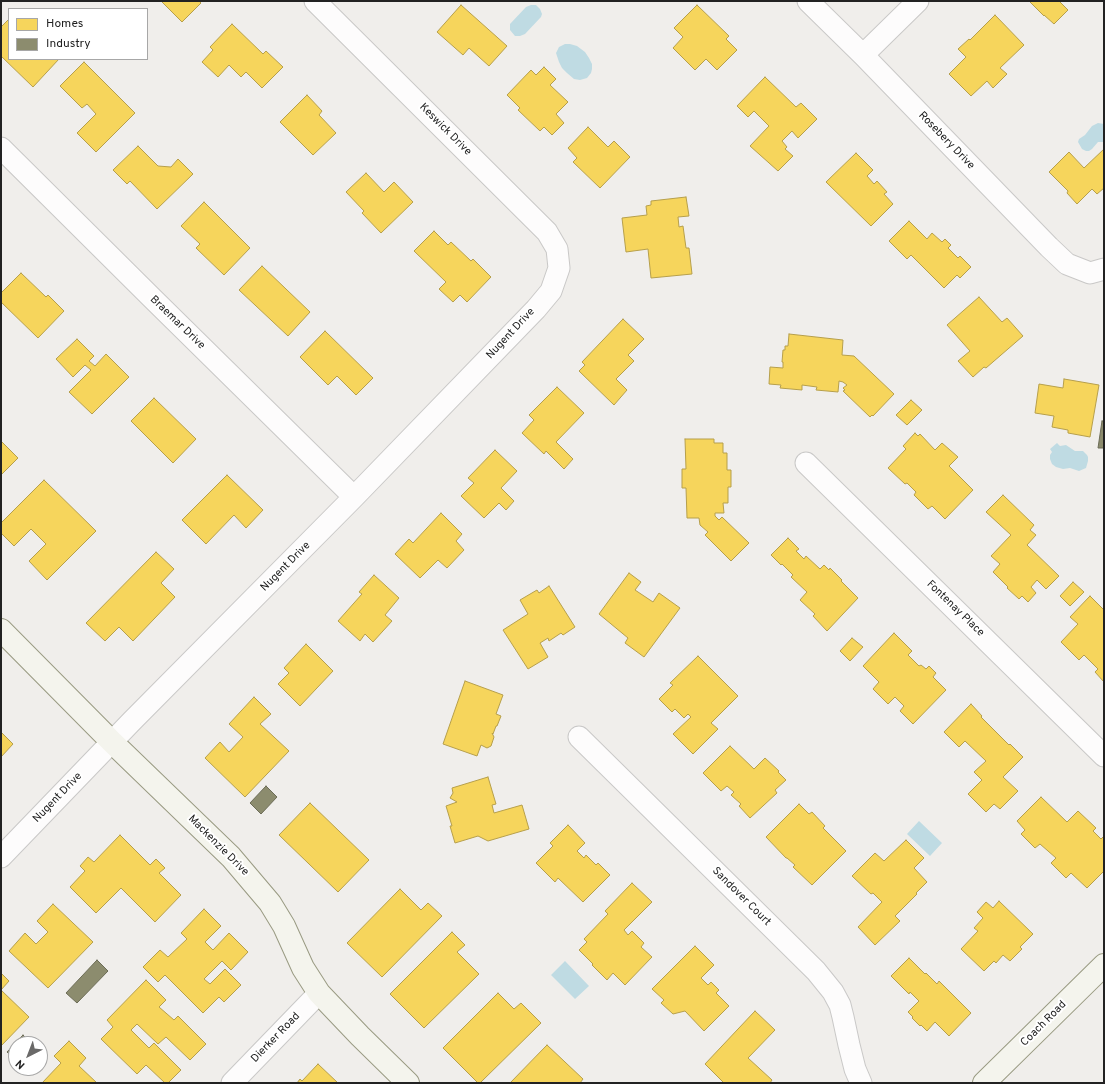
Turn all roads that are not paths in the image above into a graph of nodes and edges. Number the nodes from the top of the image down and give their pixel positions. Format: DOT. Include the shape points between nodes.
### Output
graph roads {
  1 [pos="315,1"];
  2 [pos="808,1"];
  3 [pos="918,1"];
  4 [pos="863,55"];
  5 [pos="1,148"];
  6 [pos="559,268"];
  7 [pos="1097,271"];
  8 [pos="806,463"];
  9 [pos="354,497"];
  10 [pos="1,630"];
  11 [pos="579,737"];
  12 [pos="112,742"];
  13 [pos="1104,756"];
  14 [pos="1,857"];
  15 [pos="1104,965"];
  16 [pos="319,993"];
  17 [pos="232,1083"];
  18 [pos="408,1083"];
  19 [pos="861,1083"];
  20 [pos="984,1083"];
  1 -- 6 [label="street, Keswick Drive" via="547,232 557,249"];
  2 -- 4 [label="street, Rosebery Drive"];
  3 -- 4 [label="street"];
  4 -- 7 [label="street, Rosebery Drive" via="1067,264"];
  5 -- 9 [label="street, Braemar Drive"];
  6 -- 9 [label="street, Nugent Drive" via="551,291 536,309"];
  8 -- 13 [label="street, Fontenay Place"];
  9 -- 12 [label="street, Nugent Drive"];
  10 -- 12 [label="street, Mackenzie Drive"];
  11 -- 19 [label="street, Sandover Court" via="816,971 840,1005"];
  12 -- 14 [label="street, Nugent Drive"];
  12 -- 16 [label="street, Mackenzie Drive" via="256,884 284,926 303,968"];
  15 -- 20 [label="street, Coach Road"];
  16 -- 17 [label="street, Dierker Road"];
  16 -- 18 [label="street, Mackenzie Drive"];
}
